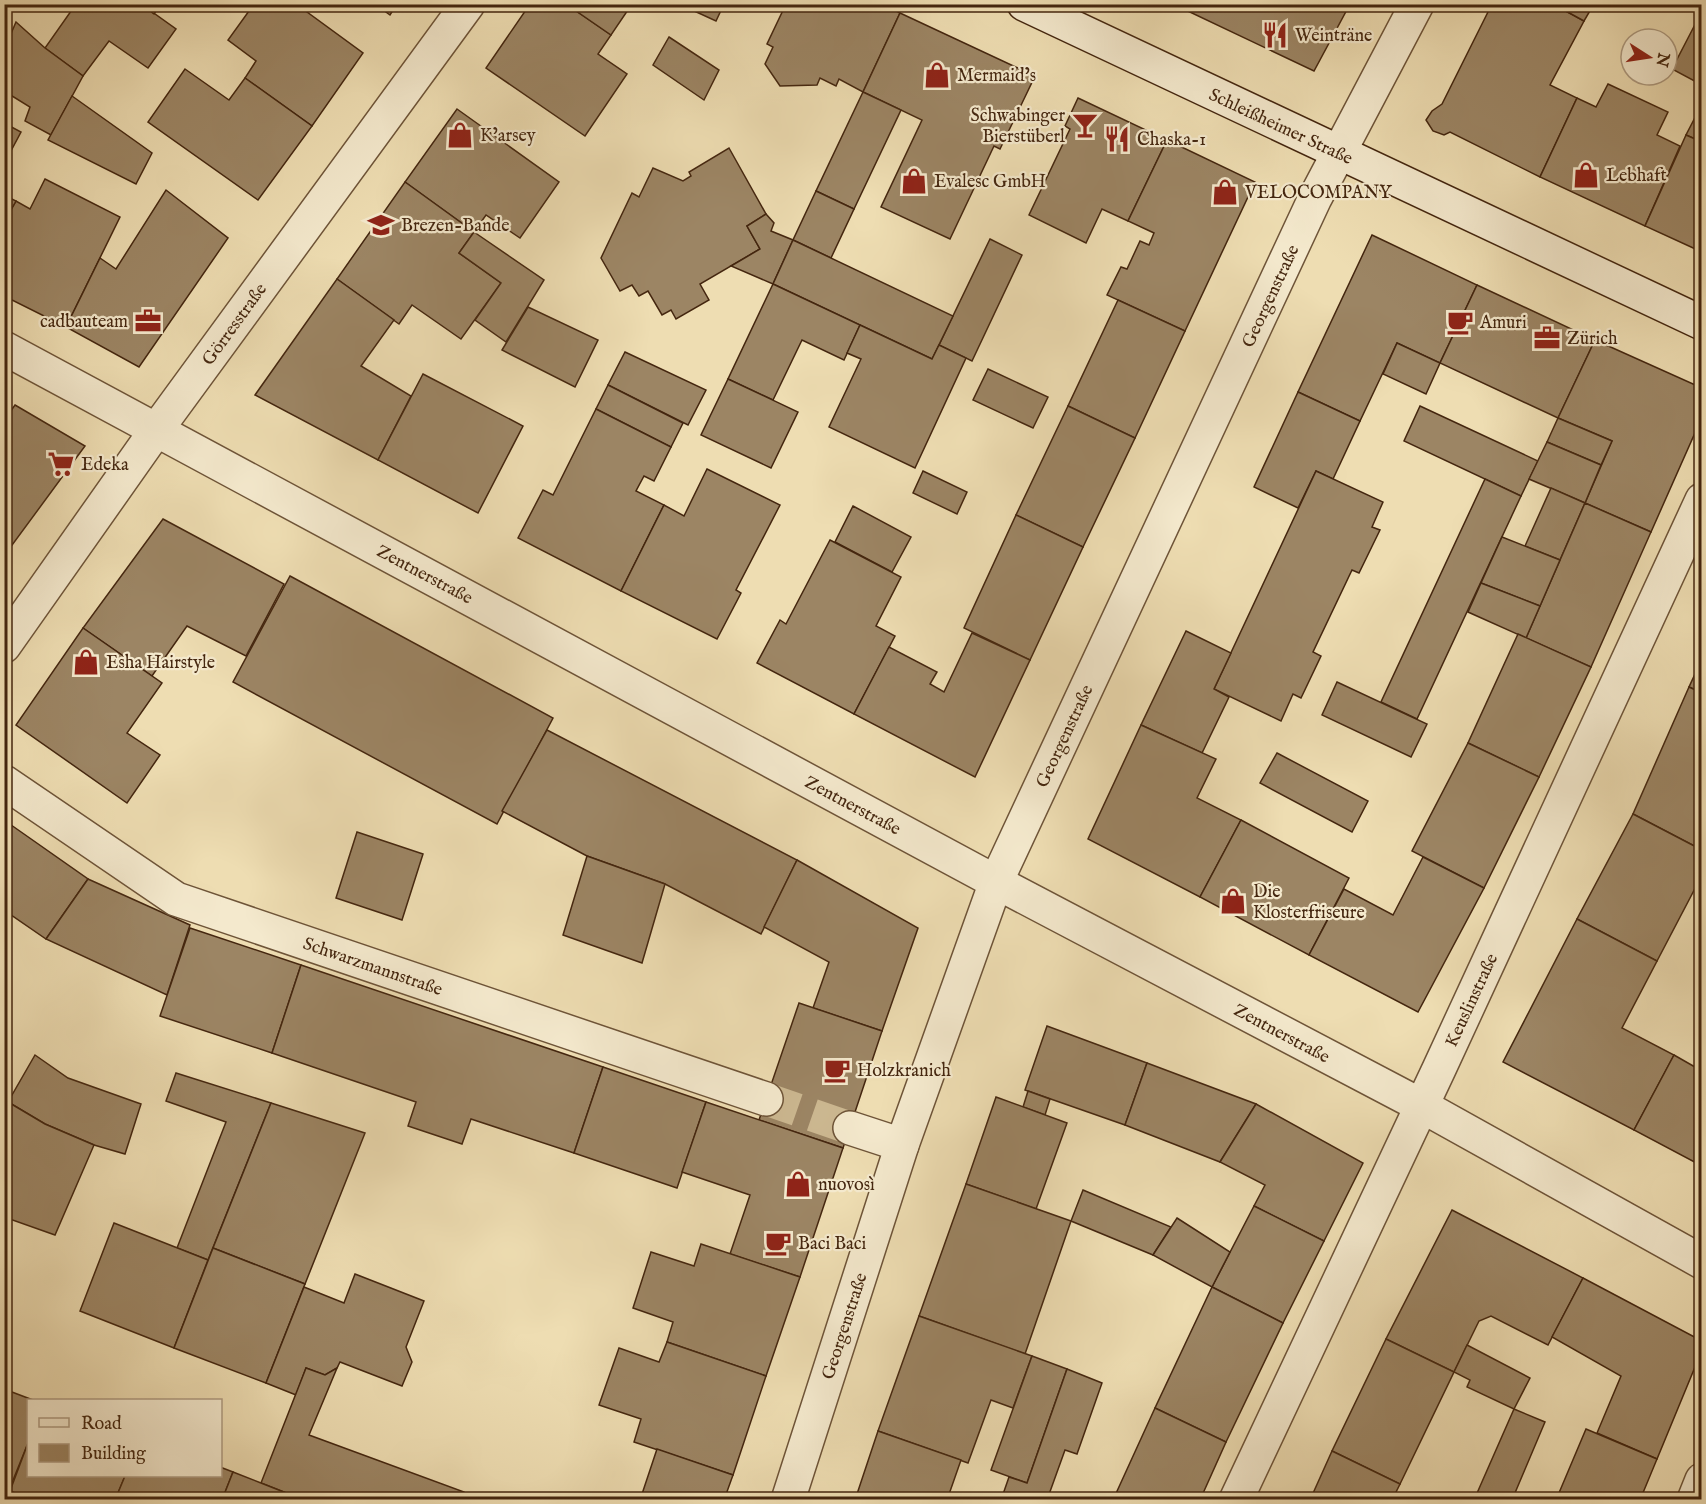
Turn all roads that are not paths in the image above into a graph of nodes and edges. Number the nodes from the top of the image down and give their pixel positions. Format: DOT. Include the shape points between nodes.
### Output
graph roads {
  1 [pos="468,4"];
  2 [pos="1024,4"];
  3 [pos="1417,4"];
  4 [pos="1338,153"];
  5 [pos="1701,323"];
  6 [pos="4,348"];
  7 [pos="157,429"];
  8 [pos="1701,500"];
  9 [pos="4,646"];
  10 [pos="4,782"];
  11 [pos="996,882"];
  12 [pos="766,1100"];
  13 [pos="1422,1106"];
  14 [pos="850,1128"];
  15 [pos="902,1145"];
  16 [pos="1701,1262"];
  17 [pos="1701,1480"];
  18 [pos="788,1500"];
  19 [pos="1236,1500"];
  20 [pos="1694,1500"];
  1 -- 7 [label="street, Görresstraße"];
  2 -- 4 [label="street, Schleißheimer Straße"];
  3 -- 4 [label="street, Georgenstraße"];
  4 -- 5 [label="street, Schleißheimer Straße"];
  4 -- 11 [label="street, Georgenstraße"];
  6 -- 7 [label="street, Zentnerstraße"];
  7 -- 9 [label="street, Görresstraße"];
  7 -- 11 [label="street, Zentnerstraße"];
  8 -- 13 [label="street, Keuslinstraße"];
  10 -- 12 [label="street, Schwarzmannstraße" via="176,899"];
  11 -- 13 [label="street, Zentnerstraße"];
  11 -- 15 [label="street, Georgenstraße"];
  13 -- 16 [label="street, Zentnerstraße"];
  13 -- 19 [label="street, Keuslinstraße"];
  14 -- 15 [label="street"];
  15 -- 18 [label="street, Georgenstraße"];
  17 -- 20 [label="street"];
}
